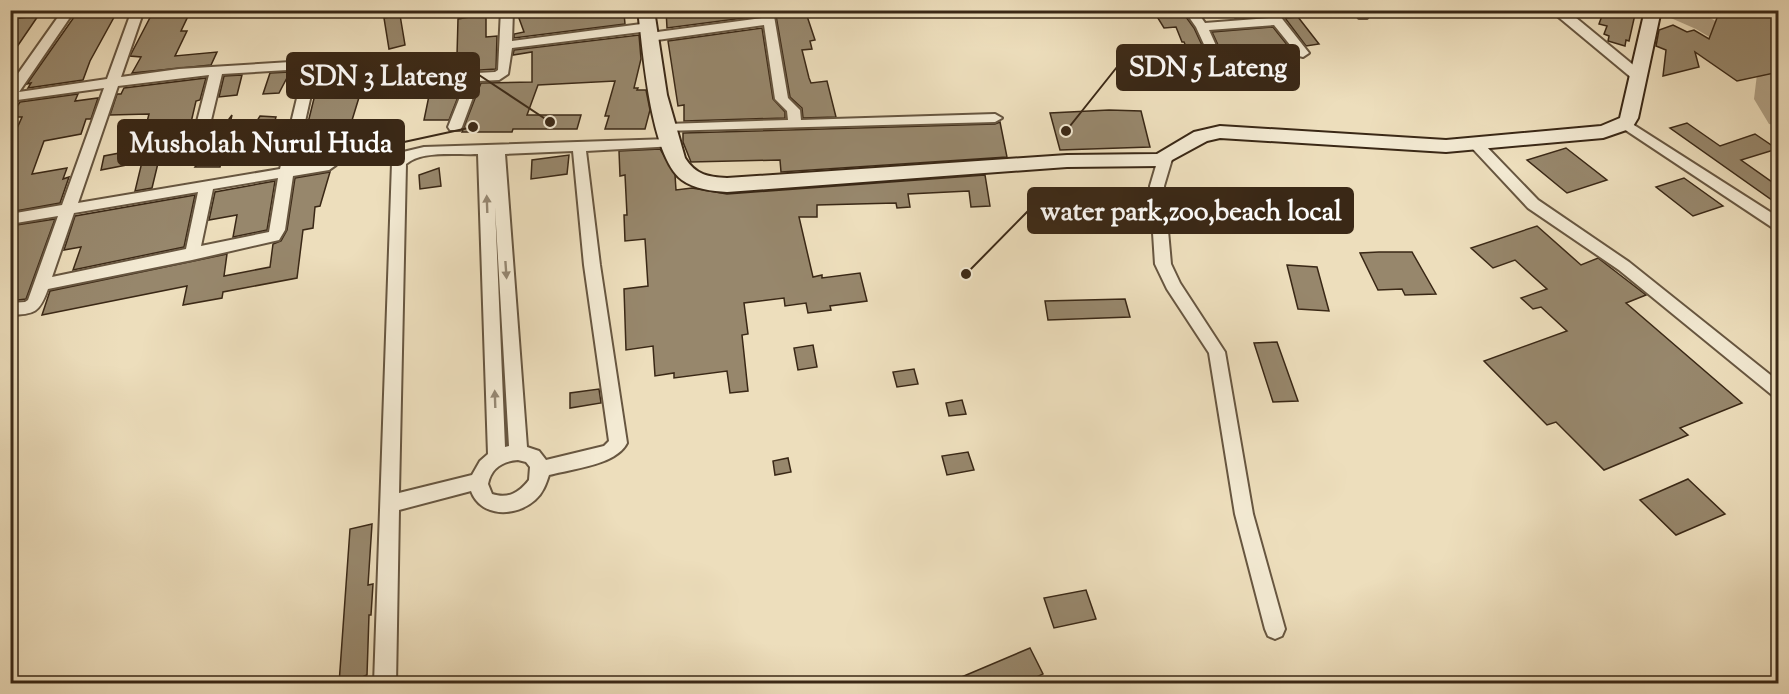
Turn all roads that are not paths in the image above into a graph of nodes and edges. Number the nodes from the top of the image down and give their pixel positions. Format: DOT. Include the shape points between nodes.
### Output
graph roads {
  1 [pos="69,10"];
  2 [pos="138,10"];
  3 [pos="507,10"];
  4 [pos="1190,10"];
  5 [pos="1556,10"];
  6 [pos="1652,13"];
  7 [pos="767,16"];
  8 [pos="1274,16"];
  9 [pos="648,25"];
  10 [pos="1202,27"];
  11 [pos="506,45"];
  12 [pos="1303,53"];
  13 [pos="1217,61"];
  14 [pos="217,70"];
  15 [pos="1638,76"];
  16 [pos="474,78"];
  17 [pos="423,80"];
  18 [pos="112,81"];
  19 [pos="10,96"];
  20 [pos="995,117"];
  21 [pos="795,122"];
  22 [pos="1626,124"];
  23 [pos="455,127"];
  24 [pos="668,136"];
  25 [pos="200,137"];
  26 [pos="1477,145"];
  27 [pos="579,146"];
  28 [pos="491,149"];
  29 [pos="1163,160"];
  30 [pos="329,165"];
  31 [pos="286,173"];
  32 [pos="206,188"];
  33 [pos="69,210"];
  34 [pos="10,219"];
  35 [pos="1779,224"];
  36 [pos="192,255"];
  37 [pos="42,285"];
  38 [pos="10,309"];
  39 [pos="1779,390"];
  40 [pos="518,452"];
  41 [pos="497,458"];
  42 [pos="541,469"];
  43 [pos="479,481"];
  44 [pos="390,504"];
  45 [pos="1275,629"];
  46 [pos="385,684"];
  1 -- 19 [label="street"];
  2 -- 18 [label="street"];
  3 -- 11 [label="street"];
  4 -- 10 [label="street"];
  5 -- 15 [label="street"];
  6 -- 15 [label="street"];
  7 -- 9 [label="street"];
  7 -- 21 [label="street" via="782,99 793,110"];
  8 -- 10 [label="street"];
  8 -- 12 [label="street"];
  9 -- 11 [label="street"];
  9 -- 24 [label="street"];
  10 -- 13 [label="street"];
  11 -- 16 [label="street" via="502,74"];
  14 -- 18 [label="street"];
  14 -- 25 [label="street"];
  14 -- 31 [label="street" via="310,66"];
  15 -- 22 [label="street"];
  16 -- 17 [label="street"];
  16 -- 23 [label="street"];
  18 -- 19 [label="street"];
  18 -- 33 [label="street"];
  20 -- 21 [label="street"];
  21 -- 24 [label="street"];
  22 -- 26 [label="street" via="1603,132"];
  22 -- 35 [label="street"];
  24 -- 27 [label="street"];
  24 -- 29 [label="street" via="685,172 694,179 727,185 1067,161"];
  26 -- 29 [label="street" via="1408,145 1220,132 1201,136"];
  26 -- 39 [label="street" via="1533,204 1624,266"];
  27 -- 28 [label="street"];
  27 -- 42 [label="street" via="618,443 609,452"];
  28 -- 40 [label="street, one-way"];
  41 -- 28 [label="street, one-way"];
  28 -- 44 [label="street" via="416,153 399,163"];
  29 -- 45 [label="street" via="1157,186 1163,264 1217,352 1244,514"];
  30 -- 31 [label="street"];
  31 -- 32 [label="street"];
  31 -- 36 [label="street" via="274,236"];
  32 -- 33 [label="street"];
  32 -- 36 [label="street"];
  33 -- 34 [label="street"];
  33 -- 37 [label="street"];
  36 -- 37 [label="street"];
  37 -- 38 [label="street" via="32,306"];
  40 -- 41 [label="street"];
  40 -- 42 [label="street" via="533,457"];
  41 -- 43 [label="street" via="485,468"];
  42 -- 43 [label="street" via="530,494 510,504 490,502 483,497"];
  43 -- 44 [label="street"];
  44 -- 46 [label="street"];
}
